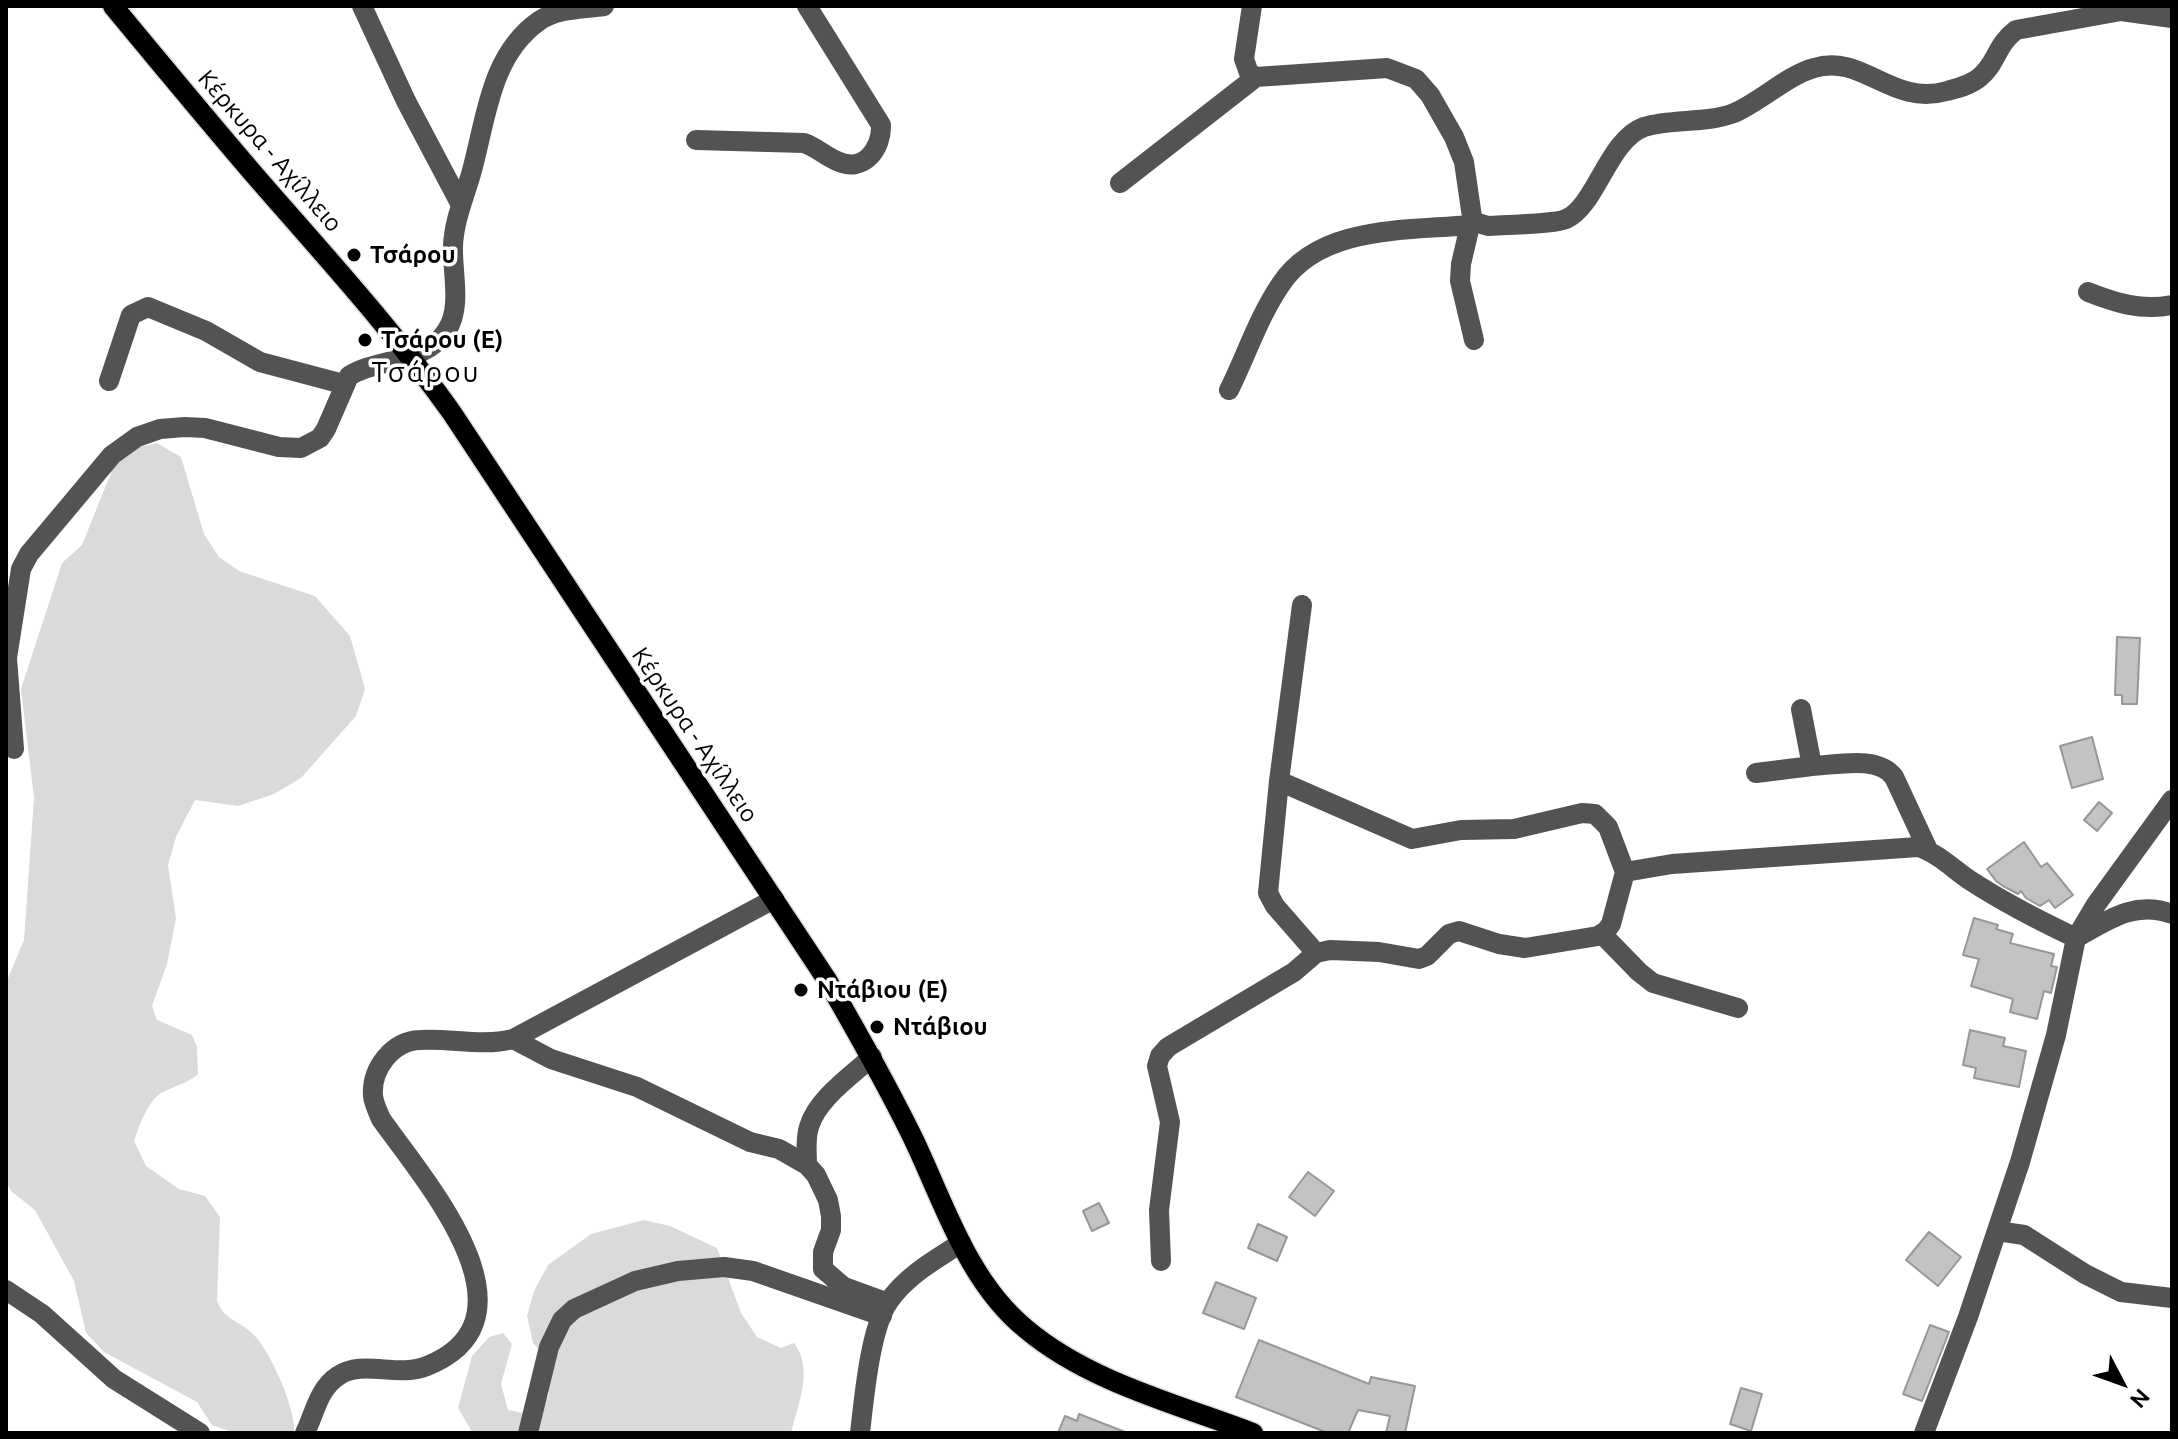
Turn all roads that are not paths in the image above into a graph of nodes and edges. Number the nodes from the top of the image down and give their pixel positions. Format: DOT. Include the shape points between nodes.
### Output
graph roads {
  1 [pos="113,6"];
  2 [pos="362,6"];
  3 [pos="604,6"];
  4 [pos="807,6"];
  5 [pos="1252,6"];
  6 [pos="2172,18"];
  7 [pos="1256,77"];
  8 [pos="696,140"];
  9 [pos="1120,183"];
  10 [pos="461,205"];
  11 [pos="1471,221"];
  12 [pos="2088,292"];
  13 [pos="2172,305"];
  14 [pos="1474,340"];
  15 [pos="411,355"];
  16 [pos="109,381"];
  17 [pos="343,384"];
  18 [pos="1229,390"];
  19 [pos="1302,605"];
  20 [pos="1801,709"];
  21 [pos="14,749"];
  22 [pos="1812,766"];
  23 [pos="1756,773"];
  24 [pos="1279,781"];
  25 [pos="2172,800"];
  26 [pos="1928,850"];
  27 [pos="1625,872"];
  28 [pos="774,899"];
  29 [pos="2172,914"];
  30 [pos="1602,934"];
  31 [pos="2076,938"];
  32 [pos="1316,953"];
  33 [pos="1738,1008"];
  34 [pos="513,1039"];
  35 [pos="872,1057"];
  36 [pos="807,1165"];
  37 [pos="1997,1231"];
  38 [pos="961,1243"];
  39 [pos="1161,1261"];
  40 [pos="6,1290"];
  41 [pos="2172,1298"];
  42 [pos="885,1310"];
  43 [pos="200,1433"];
  44 [pos="305,1433"];
  45 [pos="528,1433"];
  46 [pos="860,1433"];
  47 [pos="1253,1433"];
  48 [pos="1924,1433"];
  1 -- 15 [label="main road, Κέρκυρα - Αχίλλειο"];
  2 -- 10 [label="street"];
  3 -- 10 [label="street" via="552,14 511,50 490,96"];
  4 -- 8 [label="street" via="881,125 877,149 848,164 804,143"];
  5 -- 7 [label="street" via="1244,59"];
  6 -- 11 [label="street" via="2121,11 2016,30 2003,40 1980,77 1937,94 1904,93 1844,65 1813,68 1734,113 1645,127 1632,134 1566,219 1488,226"];
  7 -- 9 [label="street"];
  7 -- 11 [label="street" via="1387,68 1416,79 1430,95 1464,162"];
  10 -- 15 [label="street" via="454,236 451,322 436,342"];
  11 -- 14 [label="street" via="1460,281"];
  11 -- 18 [label="street" via="1329,244 1306,257 1281,284"];
  12 -- 13 [label="street" via="2130,306"];
  15 -- 17 [label="street" via="353,373"];
  15 -- 28 [label="main road, Κέρκυρα - Αχίλλειο"];
  16 -- 17 [label="street" via="131,315 148,307 206,331 260,362"];
  17 -- 21 [label="street" via="326,429 301,448 185,427 137,437 112,455 21,569 7,658"];
  19 -- 24 [label="street"];
  20 -- 22 [label="street"];
  22 -- 23 [label="street"];
  22 -- 26 [label="street" via="1873,764 1887,769"];
  24 -- 27 [label="street" via="1412,839 1595,814 1608,827"];
  24 -- 32 [label="street" via="1268,893"];
  25 -- 31 [label="street"];
  26 -- 27 [label="street" via="1672,864"];
  26 -- 31 [label="street" via="2025,914"];
  27 -- 30 [label="street" via="1611,924"];
  28 -- 34 [label="street"];
  28 -- 35 [label="main road, Κέρκυρα - Αχίλλειο"];
  29 -- 31 [label="street" via="2150,908 2123,912"];
  30 -- 32 [label="street" via="1525,948 1454,932 1419,959 1379,952"];
  30 -- 33 [label="street" via="1653,983"];
  31 -- 37 [label="street" via="2056,1035"];
  32 -- 39 [label="street" via="1160,1056 1157,1072 1170,1122 1159,1210"];
  34 -- 36 [label="street" via="551,1059 637,1087"];
  34 -- 44 [label="street" via="493,1044 407,1042 377,1070 373,1094 378,1111 460,1238 477,1280 478,1313 462,1344 432,1364 416,1370 362,1368 339,1375 322,1392"];
  35 -- 36 [label="street" via="811,1120"];
  35 -- 38 [label="main road, Κέρκυρα - Αχίλλειο"];
  36 -- 42 [label="street" via="823,1189 831,1216 823,1269"];
  37 -- 41 [label="street" via="2024,1235 2121,1292"];
  37 -- 48 [label="street"];
  38 -- 42 [label="street" via="921,1269"];
  38 -- 47 [label="main road, Κέρκυρα - Αχίλλειο" via="1003,1308 1047,1345 1117,1381"];
  40 -- 43 [label="street" via="42,1314 114,1379"];
  42 -- 45 [label="street" via="724,1267 635,1281 574,1309 555,1330"];
  42 -- 46 [label="street"];
}
